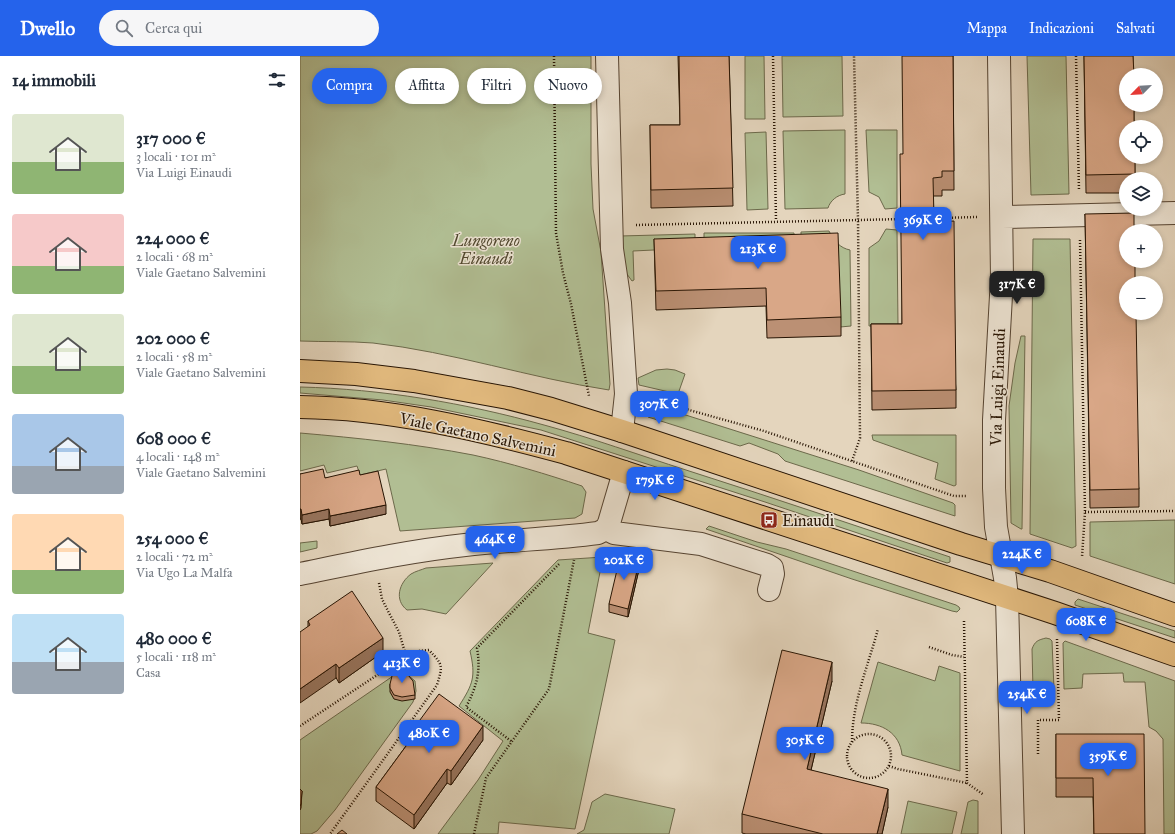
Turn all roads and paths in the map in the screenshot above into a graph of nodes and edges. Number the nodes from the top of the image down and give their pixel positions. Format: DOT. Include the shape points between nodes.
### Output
graph roads {
  1 [pos="554,56"];
  2 [pos="607,56"];
  3 [pos="773,56"];
  4 [pos="854,56"];
  5 [pos="999,56"];
  6 [pos="1076,56"];
  7 [pos="1175,213"];
  8 [pos="1079,215"];
  9 [pos="1002,217"];
  10 [pos="910,218"];
  11 [pos="933,218"];
  12 [pos="858,220"];
  13 [pos="776,221"];
  14 [pos="611,225"];
  15 [pos="300,371"];
  16 [pos="648,398"];
  17 [pos="300,407"];
  18 [pos="589,420"];
  19 [pos="622,431"];
  20 [pos="852,461"];
  21 [pos="624,472"];
  22 [pos="966,496"];
  23 [pos="1175,511"];
  24 [pos="1085,512"];
  25 [pos="606,529"];
  26 [pos="575,553"];
  27 [pos="1001,556"];
  28 [pos="565,558"];
  29 [pos="375,559"];
  30 [pos="1082,560"];
  31 [pos="300,574"];
  32 [pos="769,590"];
  33 [pos="1007,598"];
  34 [pos="1175,615"];
  35 [pos="964,621"];
  36 [pos="878,629"];
  37 [pos="1057,635"];
  38 [pos="929,647"];
  39 [pos="1175,655"];
  40 [pos="406,656"];
  41 [pos="964,657"];
  42 [pos="300,726"];
  43 [pos="512,741"];
  44 [pos="852,742"];
  45 [pos="1038,758"];
  46 [pos="889,766"];
  47 [pos="967,783"];
  48 [pos="984,795"];
  49 [pos="330,834"];
  50 [pos="474,834"];
  51 [pos="1013,834"];
  1 -- 18 [label="path" via="556,233 587,386"];
  2 -- 14 [label="street"];
  3 -- 13 [label="path"];
  4 -- 12 [label="path"];
  5 -- 9 [label="street, Via Luigi Einaudi"];
  6 -- 8 [label="path"];
  7 -- 8 [label="street"];
  8 -- 9 [label="street"];
  8 -- 24 [label="path"];
  9 -- 11 [label="path"];
  9 -- 27 [label="street, Via Luigi Einaudi" via="1002,278 994,420 996,527"];
  10 -- 12 [label="path"];
  12 -- 13 [label="path"];
  12 -- 20 [label="path" via="860,438"];
  13 -- 14 [label="path"];
  14 -- 19 [label="street" via="613,264 620,303 626,394"];
  15 -- 18 [label="main road" via="356,374 452,387 508,398"];
  16 -- 20 [label="path" via="764,431"];
  17 -- 21 [label="main road, Viale Gaetano Salvemini" via="379,413 507,437"];
  18 -- 19 [label="main road"];
  19 -- 27 [label="main road"];
  20 -- 22 [label="path" via="954,496"];
  21 -- 25 [label="street"];
  21 -- 33 [label="main road, Viale Gaetano Salvemini"];
  23 -- 24 [label="path"];
  24 -- 30 [label="path"];
  25 -- 29 [label="street" via="580,536 466,545"];
  25 -- 32 [label="street" via="614,533 702,544 767,564 772,568 773,574"];
  26 -- 43 [label="path" via="549,689"];
  27 -- 33 [label="street, Via Luigi Einaudi"];
  27 -- 34 [label="main road"];
  28 -- 43 [label="path" via="477,648 479,670 473,694 466,707"];
  29 -- 31 [label="street"];
  29 -- 40 [label="path" via="382,599 399,632"];
  33 -- 39 [label="main road, Viale Gaetano Salvemini"];
  33 -- 51 [label="street, Via Luigi Einaudi"];
  35 -- 41 [label="path"];
  36 -- 44 [label="path" via="858,697 852,726"];
  37 -- 45 [label="path" via="1059,720 1038,720"];
  38 -- 41 [label="path"];
  40 -- 42 [label="path"];
  40 -- 49 [label="path" via="429,650 440,662 441,671 437,684"];
  41 -- 47 [label="path"];
  43 -- 50 [label="path" via="486,778"];
  44 -- 46 [label="path" via="864,735 878,736 884,740 891,752"];
  44 -- 46 [label="path" via="848,762 857,774 871,778 885,772"];
  46 -- 47 [label="path"];
  47 -- 48 [label="path"];
}
